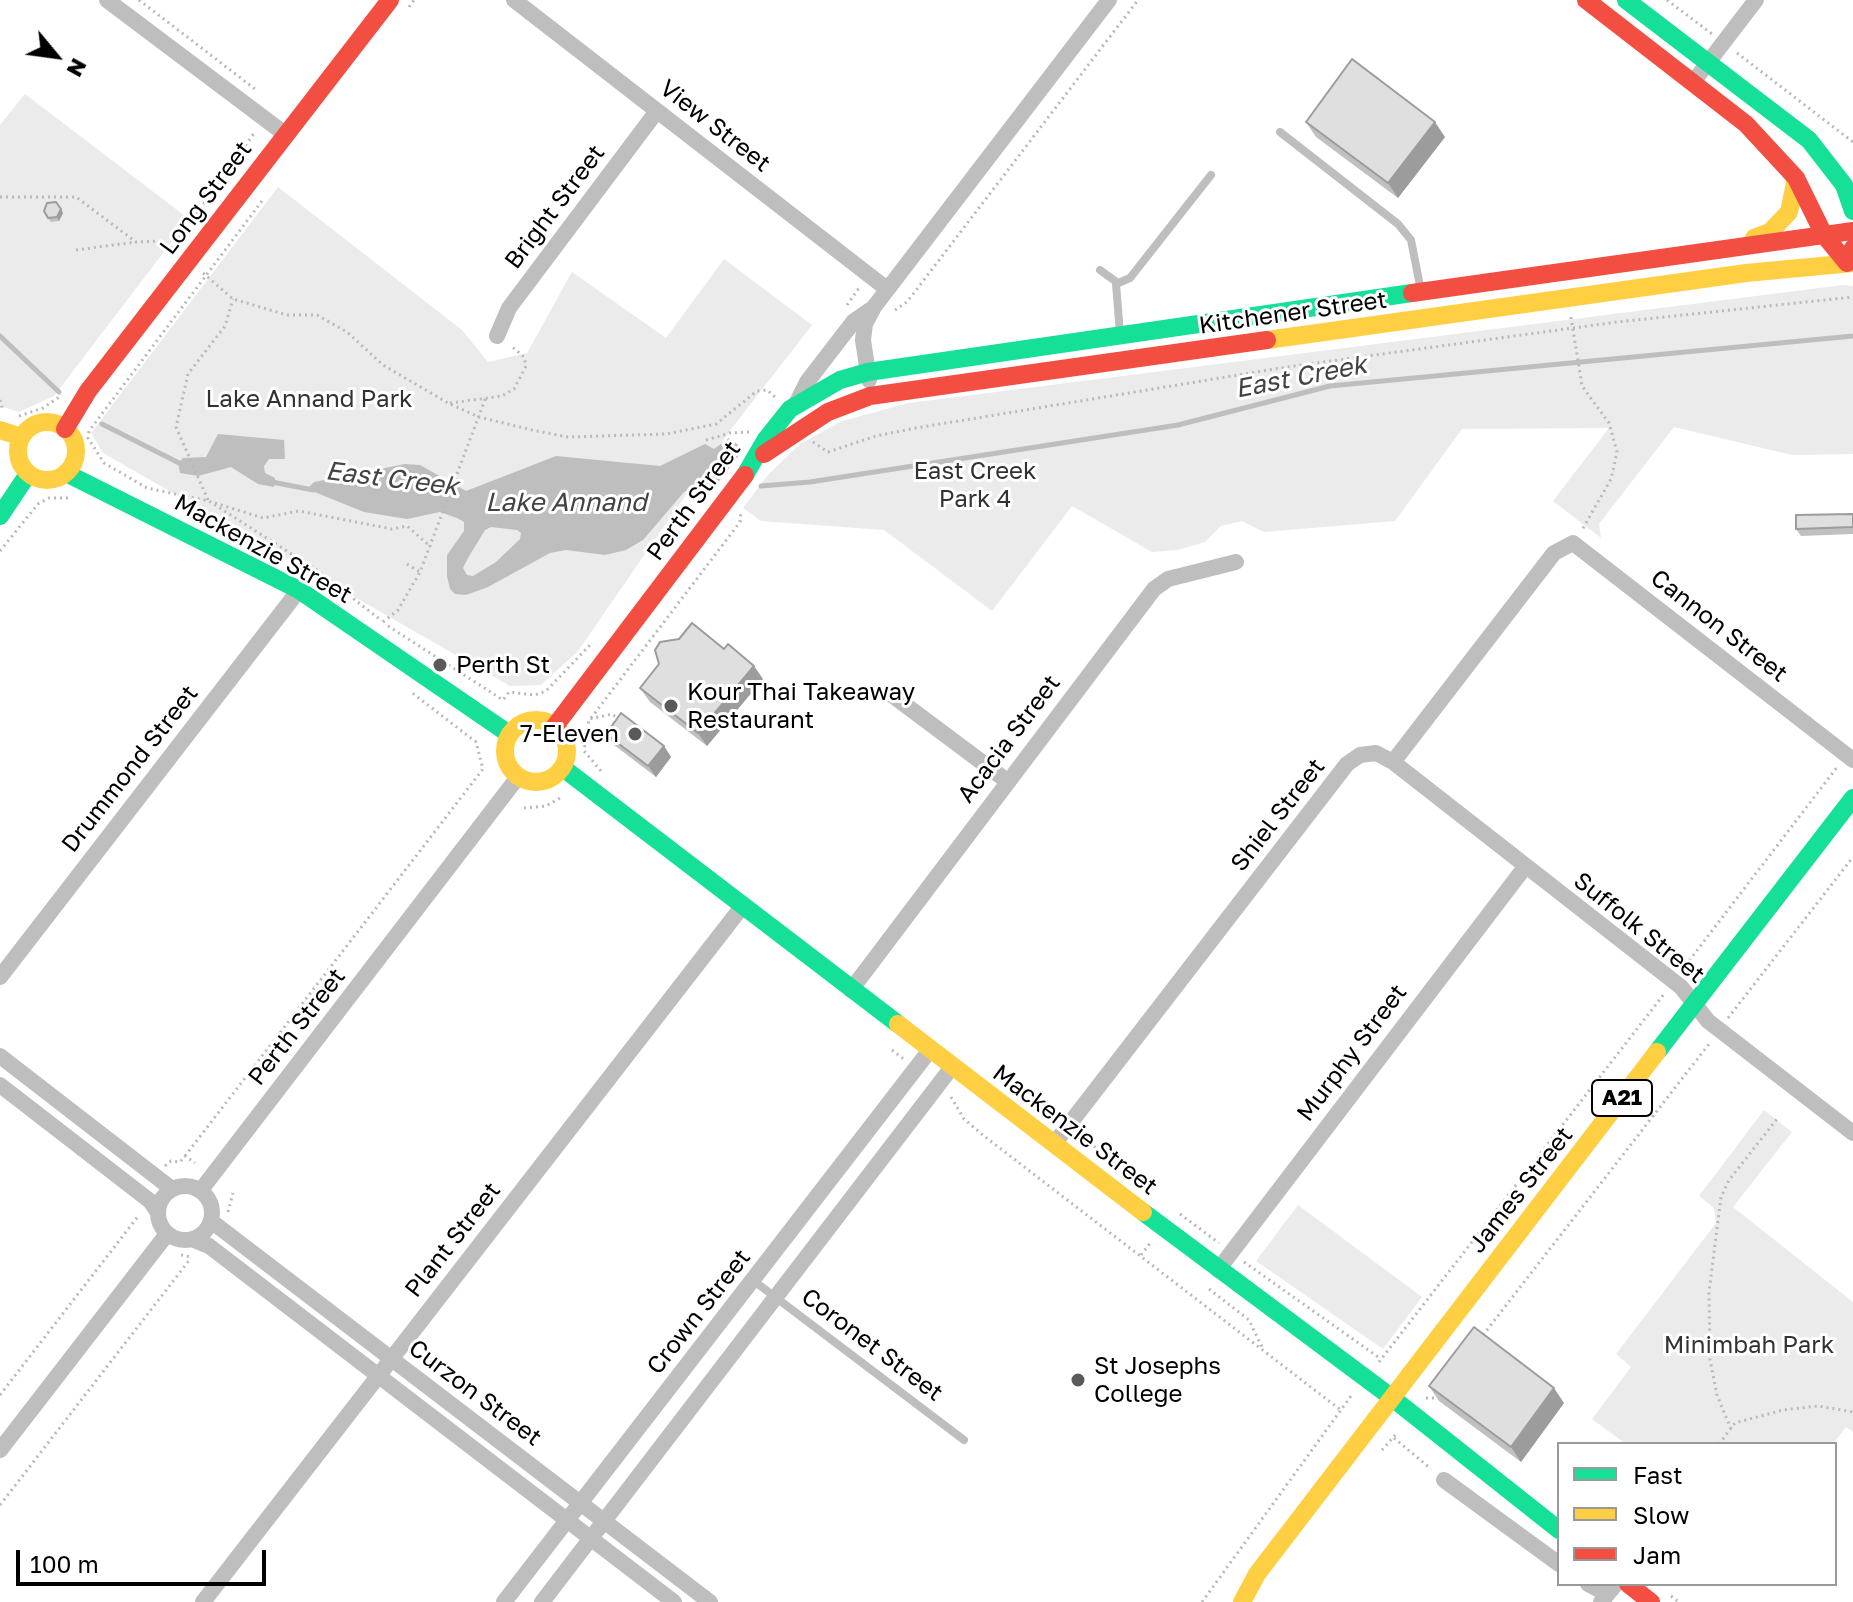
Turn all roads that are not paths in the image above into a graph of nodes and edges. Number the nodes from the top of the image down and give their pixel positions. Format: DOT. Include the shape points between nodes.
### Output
graph roads {
  1 [pos="107,0"];
  2 [pos="390,0"];
  3 [pos="514,0"];
  4 [pos="1109,0"];
  5 [pos="1586,0"];
  6 [pos="1626,0"];
  7 [pos="1756,0"];
  8 [pos="1708,62"];
  9 [pos="1694,81"];
  10 [pos="657,111"];
  11 [pos="1280,132"];
  12 [pos="285,134"];
  13 [pos="1211,175"];
  14 [pos="1796,178"];
  15 [pos="1853,211"];
  16 [pos="1853,231"];
  17 [pos="1824,235"];
  18 [pos="1739,245"];
  19 [pos="1851,258"];
  20 [pos="1100,270"];
  21 [pos="1567,270"];
  22 [pos="1118,283"];
  23 [pos="887,289"];
  24 [pos="1421,291"];
  25 [pos="1570,297"];
  26 [pos="874,307"];
  27 [pos="1120,335"];
  28 [pos="497,336"];
  29 [pos="868,372"];
  30 [pos="870,396"];
  31 [pos="797,402"];
  32 [pos="6,421"];
  33 [pos="65,429"];
  34 [pos="21,437"];
  35 [pos="757,459"];
  36 [pos="66,473"];
  37 [pos="28,474"];
  38 [pos="0,516"];
  39 [pos="1236,562"];
  40 [pos="299,590"];
  41 [pos="892,695"];
  42 [pos="555,726"];
  43 [pos="509,734"];
  44 [pos="1393,762"];
  45 [pos="1845,763"];
  46 [pos="563,768"];
  47 [pos="518,777"];
  48 [pos="1007,781"];
  49 [pos="1853,798"];
  50 [pos="1525,867"];
  51 [pos="741,908"];
  52 [pos="0,977"];
  53 [pos="851,990"];
  54 [pos="1695,1004"];
  55 [pos="930,1050"];
  56 [pos="0,1056"];
  57 [pos="952,1067"];
  58 [pos="0,1085"];
  59 [pos="1853,1133"];
  60 [pos="1054,1144"];
  61 [pos="172,1189"];
  62 [pos="201,1190"];
  63 [pos="157,1211"];
  64 [pos="211,1221"];
  65 [pos="167,1234"];
  66 [pos="192,1239"];
  67 [pos="1218,1270"];
  68 [pos="754,1281"];
  69 [pos="775,1296"];
  70 [pos="391,1360"];
  71 [pos="379,1375"];
  72 [pos="1391,1397"];
  73 [pos="964,1440"];
  74 [pos="0,1450"];
  75 [pos="1444,1480"];
  76 [pos="581,1503"];
  77 [pos="566,1520"];
  78 [pos="604,1520"];
  79 [pos="1557,1528"];
  80 [pos="591,1539"];
  81 [pos="1557,1563"];
  82 [pos="1257,1574"];
  83 [pos="1631,1586"];
  84 [pos="203,1602"];
  85 [pos="504,1602"];
  86 [pos="542,1602"];
  87 [pos="674,1602"];
  88 [pos="710,1602"];
  89 [pos="1228,1602"];
  90 [pos="1242,1602"];
  91 [pos="1651,1602"];
  1 -- 12 [label="street"];
  2 -- 12 [label="main road, Long Street"];
  3 -- 10 [label="street, View Street"];
  4 -- 23 [label="street, Perth Street"];
  5 -- 9 [label="main road"];
  6 -- 8 [label="main road"];
  7 -- 8 [label="street"];
  8 -- 9 [label="street"];
  8 -- 15 [label="main road" via="1809,140 1837,174"];
  9 -- 14 [label="main road" via="1755,133"];
  10 -- 23 [label="street, View Street"];
  10 -- 28 [label="street, Bright Street" via="509,308"];
  11 -- 24 [label="lane" via="1398,224 1411,240"];
  12 -- 33 [label="main road, Long Street" via="83,398"];
  13 -- 22 [label="lane" via="1130,278"];
  14 -- 17 [label="main road"];
  14 -- 18 [label="main road" via="1783,221"];
  16 -- 17 [label="main road, Kitchener Street"];
  17 -- 18 [label="main road, Kitchener Street"];
  17 -- 19 [label="main road"];
  18 -- 21 [label="main road, Kitchener Street"];
  19 -- 25 [label="main road, Kitchener Street"];
  20 -- 22 [label="lane"];
  21 -- 24 [label="main road, Kitchener Street"];
  21 -- 25 [label="main road"];
  22 -- 27 [label="lane"];
  23 -- 26 [label="street, Perth Street"];
  24 -- 27 [label="main road, Kitchener Street"];
  25 -- 30 [label="main road, Kitchener Street"];
  26 -- 29 [label="street, Perth Street" via="863,340"];
  26 -- 31 [label="street, Perth Street" via="854,321"];
  27 -- 29 [label="main road, Kitchener Street"];
  29 -- 30 [label="street, Perth Street"];
  29 -- 31 [label="main road, Kitchener Street"];
  30 -- 35 [label="main road, Kitchener Street" via="828,412"];
  31 -- 35 [label="main road, Perth Street" via="766,439"];
  32 -- 34 [label="main road"];
  33 -- 34 [label="main road" via="41,422"];
  33 -- 36 [label="main road" via="75,446"];
  34 -- 37 [label="main road" via="18,457"];
  35 -- 42 [label="main road, Perth Street" via="735,502"];
  36 -- 37 [label="main road" via="51,480"];
  36 -- 40 [label="main road, Mackenzie Street"];
  37 -- 38 [label="main road"];
  39 -- 48 [label="street, Acacia Street" via="1168,579 1154,589"];
  40 -- 43 [label="main road, Mackenzie Street"];
  40 -- 52 [label="street, Drummond Street"];
  41 -- 48 [label="street"];
  42 -- 43 [label="main road" via="534,720"];
  42 -- 46 [label="main road" via="566,741"];
  43 -- 47 [label="main road" via="505,754"];
  44 -- 45 [label="street, Cannon Street" via="1554,553 1573,543"];
  44 -- 50 [label="street, Suffolk Street"];
  44 -- 60 [label="street, Shiel Street" via="1376,753 1347,764"];
  46 -- 47 [label="main road" via="542,782"];
  46 -- 51 [label="main road, Mackenzie Street"];
  47 -- 62 [label="street, Perth Street"];
  48 -- 53 [label="street, Acacia Street"];
  49 -- 54 [label="main road, James Street / A21"];
  50 -- 54 [label="street, Suffolk Street" via="1681,987"];
  50 -- 67 [label="street, Murphy Street"];
  51 -- 53 [label="main road, Mackenzie Street"];
  51 -- 70 [label="street, Plant Street"];
  53 -- 55 [label="main road, Mackenzie Street"];
  54 -- 59 [label="street, Suffolk Street" via="1708,1021"];
  54 -- 72 [label="main road, James Street / A21"];
  55 -- 57 [label="main road, Mackenzie Street"];
  55 -- 68 [label="street, Crown Street"];
  56 -- 61 [label="street"];
  57 -- 60 [label="main road, Mackenzie Street"];
  57 -- 69 [label="street, Crown Street"];
  58 -- 63 [label="street"];
  60 -- 67 [label="main road, Mackenzie Street"];
  61 -- 62 [label="street" via="184,1185"];
  61 -- 63 [label="street"];
  62 -- 64 [label="street" via="211,1205"];
  63 -- 65 [label="street"];
  64 -- 66 [label="street"];
  64 -- 70 [label="street, Curzon Street"];
  65 -- 66 [label="street"];
  65 -- 74 [label="street"];
  66 -- 71 [label="street, Curzon Street" via="203,1242"];
  67 -- 72 [label="main road, Mackenzie Street"];
  68 -- 69 [label="lane, Coronet Street"];
  68 -- 76 [label="street, Crown Street"];
  69 -- 73 [label="lane, Coronet Street"];
  69 -- 78 [label="street, Crown Street"];
  70 -- 71 [label="street, Plant Street"];
  70 -- 76 [label="street, Curzon Street"];
  71 -- 77 [label="street, Curzon Street"];
  71 -- 84 [label="street, Plant Street"];
  72 -- 79 [label="main road, Mackenzie Street"];
  72 -- 82 [label="main road, James Street / A21"];
  75 -- 81 [label="street"];
  76 -- 77 [label="street, Crown Street"];
  76 -- 78 [label="street, Curzon Street"];
  77 -- 80 [label="street, Curzon Street"];
  77 -- 85 [label="street, Crown Street"];
  78 -- 80 [label="street, Crown Street"];
  78 -- 88 [label="street, Curzon Street"];
  80 -- 86 [label="street, Crown Street"];
  80 -- 87 [label="street, Curzon Street"];
  82 -- 89 [label="main road, James Street / A21"];
  82 -- 90 [label="main road, James Street / A21"];
  83 -- 91 [label="main road"];
}
